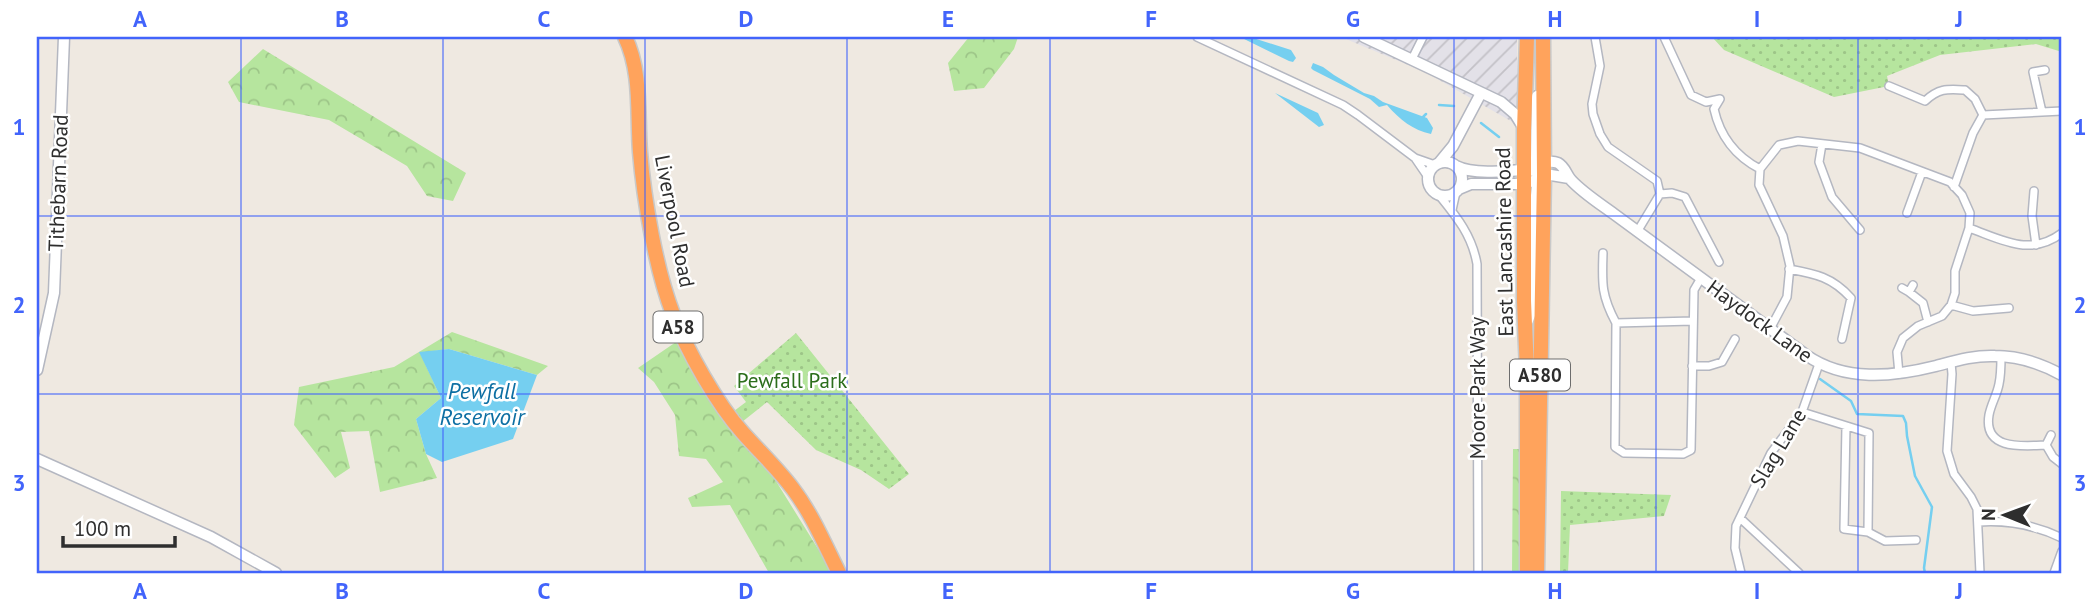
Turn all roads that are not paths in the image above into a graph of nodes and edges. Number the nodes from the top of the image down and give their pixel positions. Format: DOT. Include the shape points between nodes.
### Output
graph roads {
  1 [pos="64,37"];
  2 [pos="625,37"];
  3 [pos="1197,37"];
  4 [pos="1364,37"];
  5 [pos="1423,37"];
  6 [pos="1527,37"];
  7 [pos="1542,37"];
  8 [pos="1595,37"];
  9 [pos="1664,37"];
  10 [pos="1412,59"];
  11 [pos="2045,69"];
  12 [pos="1889,86"];
  13 [pos="1526,92"];
  14 [pos="1481,93"];
  15 [pos="1501,102"];
  16 [pos="2062,110"];
  17 [pos="2042,112"];
  18 [pos="1983,115"];
  19 [pos="1524,130"];
  20 [pos="1822,144"];
  21 [pos="1453,146"];
  22 [pos="1415,158"];
  23 [pos="1437,164"];
  24 [pos="1454,165"];
  25 [pos="1760,169"];
  26 [pos="1922,172"];
  27 [pos="1535,173"];
  28 [pos="1428,177"];
  29 [pos="1954,187"];
  30 [pos="1457,190"];
  31 [pos="2034,190"];
  32 [pos="1660,194"];
  33 [pos="1438,195"];
  34 [pos="1452,210"];
  35 [pos="1907,213"];
  36 [pos="1969,228"];
  37 [pos="1860,230"];
  38 [pos="1637,232"];
  39 [pos="2062,233"];
  40 [pos="2036,245"];
  41 [pos="1604,253"];
  42 [pos="1719,262"];
  43 [pos="1789,269"];
  44 [pos="1701,278"];
  45 [pos="1908,288"];
  46 [pos="1951,305"];
  47 [pos="2010,308"];
  48 [pos="1693,321"];
  49 [pos="1927,322"];
  50 [pos="1616,323"];
  51 [pos="1770,329"];
  52 [pos="1735,339"];
  53 [pos="1842,339"];
  54 [pos="2001,356"];
  55 [pos="1951,363"];
  56 [pos="1819,364"];
  57 [pos="1692,366"];
  58 [pos="37,370"];
  59 [pos="2062,372"];
  60 [pos="1899,374"];
  61 [pos="1802,412"];
  62 [pos="1846,426"];
  63 [pos="2051,435"];
  64 [pos="2046,445"];
  65 [pos="37,459"];
  66 [pos="2062,464"];
  67 [pos="1740,518"];
  68 [pos="1979,522"];
  69 [pos="1868,532"];
  70 [pos="2062,538"];
  71 [pos="1916,540"];
  72 [pos="2062,551"];
  73 [pos="276,573"];
  74 [pos="839,573"];
  75 [pos="1478,573"];
  76 [pos="1527,573"];
  77 [pos="1537,573"];
  78 [pos="1741,573"];
  79 [pos="1799,573"];
  80 [pos="1980,573"];
  81 [pos="2054,573"];
  1 -- 58 [label="street, Tithebarn Road" via="54,293"];
  2 -- 74 [label="highway, Liverpool Road / A58" via="636,74 647,204 673,316 720,404 794,490"];
  3 -- 22 [label="street" via="1343,105"];
  4 -- 10 [label="street"];
  5 -- 10 [label="street"];
  6 -- 13 [label="highway, East Lancashire Road / A580"];
  7 -- 27 [label="highway, East Lancashire Road / A580"];
  8 -- 32 [label="street" via="1600,66 1592,104 1600,134 1608,147 1657,181"];
  9 -- 25 [label="street" via="1691,95 1706,102 1720,99 1714,109 1718,126 1742,160"];
  10 -- 14 [label="street"];
  11 -- 17 [label="street" via="2033,72"];
  12 -- 18 [label="street" via="1925,101 1934,92 1965,90"];
  13 -- 15 [label="street" via="1516,102"];
  13 -- 19 [label="highway, East Lancashire Road / A580"];
  14 -- 15 [label="street"];
  14 -- 21 [label="street"];
  15 -- 19 [label="street"];
  16 -- 17 [label="street"];
  17 -- 18 [label="street"];
  18 -- 29 [label="street"];
  19 -- 27 [label="highway, East Lancashire Road / A580"];
  20 -- 25 [label="street" via="1798,141 1779,145"];
  20 -- 26 [label="street" via="1860,148"];
  20 -- 37 [label="street" via="1819,162 1832,197"];
  21 -- 23 [label="street"];
  21 -- 24 [label="street"];
  22 -- 23 [label="street"];
  22 -- 28 [label="street"];
  23 -- 24 [label="street"];
  23 -- 28 [label="street"];
  24 -- 27 [label="street"];
  24 -- 30 [label="street" via="1462,180"];
  25 -- 43 [label="street" via="1759,185 1783,236"];
  26 -- 29 [label="street"];
  26 -- 35 [label="street"];
  27 -- 30 [label="street"];
  27 -- 38 [label="street, Haydock Lane" via="1569,178"];
  27 -- 76 [label="highway, East Lancashire Road / A580" via="1524,301"];
  27 -- 77 [label="highway, East Lancashire Road / A580"];
  28 -- 33 [label="street"];
  29 -- 36 [label="street" via="1970,213"];
  30 -- 33 [label="street"];
  30 -- 34 [label="street"];
  31 -- 40 [label="street"];
  32 -- 38 [label="street"];
  32 -- 42 [label="street" via="1685,197"];
  33 -- 34 [label="street, Moore Park Way"];
  34 -- 75 [label="street, Moore Park Way" via="1472,242 1477,264"];
  36 -- 40 [label="street" via="2016,244"];
  36 -- 46 [label="street" via="1955,271"];
  38 -- 44 [label="street, Haydock Lane"];
  39 -- 40 [label="street"];
  41 -- 50 [label="street" via="1602,284"];
  43 -- 51 [label="street" via="1787,297"];
  43 -- 53 [label="street" via="1821,275 1851,298"];
  44 -- 48 [label="street" via="1694,290"];
  44 -- 51 [label="street, Haydock Lane"];
  45 -- 49 [label="street" via="1923,303"];
  46 -- 47 [label="street" via="1973,311"];
  46 -- 49 [label="street" via="1942,316"];
  48 -- 50 [label="street"];
  48 -- 57 [label="street"];
  49 -- 60 [label="street" via="1903,338 1897,352"];
  50 -- 57 [label="street" via="1615,447 1624,453 1683,454 1691,450"];
  51 -- 56 [label="street, Haydock Lane"];
  52 -- 57 [label="street" via="1722,362"];
  54 -- 55 [label="street, Haydock Lane"];
  54 -- 59 [label="street, Haydock Lane"];
  54 -- 64 [label="street" via="2000,382 1988,417 1992,435 2010,445"];
  55 -- 60 [label="street, Haydock Lane"];
  55 -- 68 [label="street" via="1948,458 1975,503"];
  56 -- 60 [label="street, Haydock Lane" via="1853,373"];
  56 -- 61 [label="street, Slag Lane"];
  61 -- 62 [label="street"];
  61 -- 67 [label="street, Slag Lane" via="1771,453"];
  62 -- 69 [label="street" via="1869,433"];
  62 -- 69 [label="street" via="1844,529"];
  63 -- 64 [label="street"];
  64 -- 66 [label="street"];
  65 -- 73 [label="street" via="211,537"];
  67 -- 78 [label="street, Slag Lane" via="1735,548"];
  67 -- 79 [label="street"];
  68 -- 70 [label="street" via="2023,524"];
  68 -- 80 [label="street"];
  69 -- 71 [label="street" via="1885,541"];
  72 -- 81 [label="street"];
}
